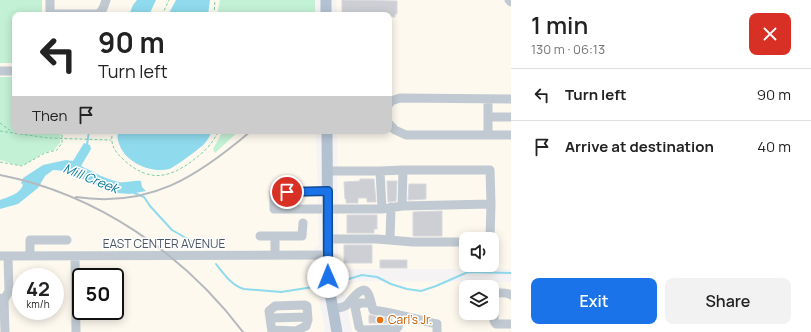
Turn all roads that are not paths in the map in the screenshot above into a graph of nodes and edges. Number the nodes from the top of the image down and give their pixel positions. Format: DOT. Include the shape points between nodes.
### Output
graph roads {
  1 [pos="50,0"];
  2 [pos="106,0"];
  3 [pos="326,0"];
  4 [pos="50,12"];
  5 [pos="101,12"];
  6 [pos="326,12"];
  7 [pos="0,71"];
  8 [pos="12,71"];
  9 [pos="488,99"];
  10 [pos="511,99"];
  11 [pos="392,101"];
  12 [pos="488,117"];
  13 [pos="511,117"];
  14 [pos="392,127"];
  15 [pos="327,134"];
  16 [pos="488,135"];
  17 [pos="511,135"];
  18 [pos="403,170"];
  19 [pos="327,171"];
  20 [pos="380,171"];
  21 [pos="328,191"];
  22 [pos="491,204"];
  23 [pos="402,206"];
  24 [pos="386,208"];
  25 [pos="328,210"];
  26 [pos="303,223"];
  27 [pos="490,232"];
  28 [pos="260,236"];
  29 [pos="275,236"];
  30 [pos="328,239"];
  31 [pos="67,240"];
  32 [pos="390,240"];
  33 [pos="459,242"];
  34 [pos="328,254"];
  35 [pos="275,255"];
  36 [pos="4,256"];
  37 [pos="30,256"];
  38 [pos="75,256"];
  39 [pos="4,270"];
  40 [pos="511,295"];
  41 [pos="2,299"];
  42 [pos="371,303"];
  43 [pos="332,309"];
  44 [pos="401,316"];
  45 [pos="511,324"];
  46 [pos="272,331"];
  47 [pos="5,332"];
  48 [pos="76,332"];
  49 [pos="337,332"];
  50 [pos="437,332"];
  1 -- 4 [label="street"];
  2 -- 5 [label="street"];
  3 -- 6 [label="main road"];
  7 -- 8 [label="street"];
  9 -- 10 [label="street"];
  9 -- 11 [label="street" via="398,98"];
  9 -- 12 [label="street"];
  12 -- 13 [label="street"];
  12 -- 16 [label="street"];
  14 -- 16 [label="street" via="406,135"];
  15 -- 19 [label="main road"];
  16 -- 17 [label="street"];
  18 -- 20 [label="street"];
  18 -- 22 [label="street" via="490,170"];
  18 -- 23 [label="street"];
  19 -- 20 [label="street"];
  19 -- 21 [label="main road"];
  20 -- 24 [label="street"];
  21 -- 25 [label="main road"];
  21 -- 25 [label="street" via="274,192 274,210"];
  22 -- 23 [label="street"];
  22 -- 27 [label="street"];
  23 -- 24 [label="street"];
  24 -- 25 [label="street"];
  24 -- 32 [label="street"];
  25 -- 30 [label="main road"];
  26 -- 29 [label="street" via="302,236"];
  28 -- 29 [label="street"];
  29 -- 35 [label="street"];
  30 -- 32 [label="street"];
  30 -- 34 [label="main road"];
  31 -- 37 [label="street" via="30,240"];
  32 -- 33 [label="street"];
  34 -- 35 [label="street, EAST CENTER AVENUE"];
  34 -- 43 [label="main road"];
  35 -- 38 [label="street, EAST CENTER AVENUE"];
  36 -- 37 [label="street, EAST CENTER AVENUE"];
  36 -- 39 [label="street"];
  37 -- 38 [label="street, EAST CENTER AVENUE"];
  38 -- 48 [label="street"];
  39 -- 41 [label="street" via="9,291"];
  40 -- 45 [label="street" via="499,293 494,296 494,321 496,324"];
  41 -- 47 [label="street"];
  42 -- 43 [label="street" via="368,292 361,290 346,306"];
  42 -- 44 [label="street" via="373,310"];
  42 -- 44 [label="street" via="360,303 355,307 359,327 363,330 396,329"];
  43 -- 49 [label="main road"];
  44 -- 50 [label="street" via="437,324"];
  46 -- 46 [label="street" via="270,318 308,316 306,326 302,329"];
}
